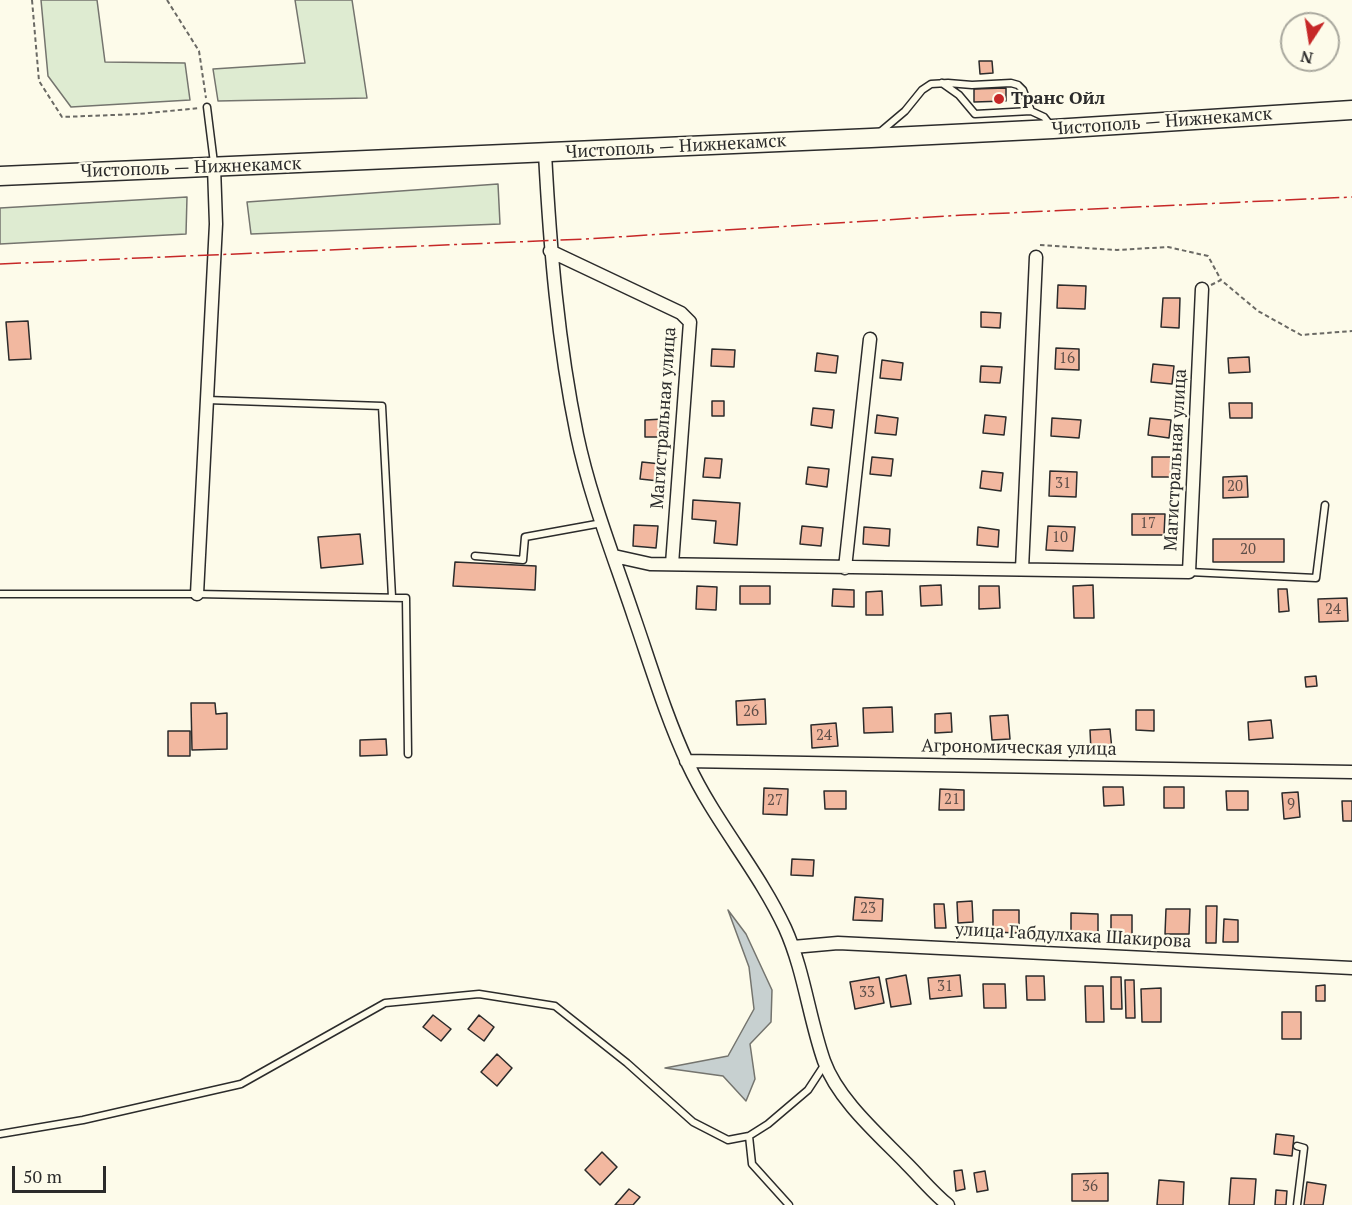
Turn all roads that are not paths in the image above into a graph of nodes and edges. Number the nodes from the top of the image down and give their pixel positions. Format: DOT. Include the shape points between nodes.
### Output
graph roads {
  1 [pos="942,83"];
  2 [pos="207,107"];
  3 [pos="1352,110"];
  4 [pos="1031,111"];
  5 [pos="1053,129"];
  6 [pos="871,138"];
  7 [pos="544,153"];
  8 [pos="214,167"];
  9 [pos="0,176"];
  10 [pos="550,251"];
  11 [pos="1036,257"];
  12 [pos="1202,289"];
  13 [pos="870,339"];
  14 [pos="207,400"];
  15 [pos="1325,505"];
  16 [pos="603,523"];
  17 [pos="475,556"];
  18 [pos="614,556"];
  19 [pos="672,564"];
  20 [pos="845,568"];
  21 [pos="1022,569"];
  22 [pos="1189,572"];
  23 [pos="0,594"];
  24 [pos="197,594"];
  25 [pos="392,597"];
  26 [pos="408,754"];
  27 [pos="686,761"];
  28 [pos="1352,771"];
  29 [pos="793,947"];
  30 [pos="1352,968"];
  31 [pos="825,1064"];
  32 [pos="0,1134"];
  33 [pos="749,1136"];
  34 [pos="1297,1146"];
  35 [pos="789,1205"];
  36 [pos="948,1205"];
  37 [pos="1297,1205"];
  1 -- 4 [label="lane" via="975,114"];
  1 -- 4 [label="lane" via="972,86 1011,82 1023,90"];
  1 -- 6 [label="lane" via="922,90 905,111"];
  2 -- 8 [label="lane"];
  3 -- 5 [label="main road, Чистополь — Нижнекамск"];
  4 -- 5 [label="lane" via="1044,117"];
  5 -- 6 [label="main road, Чистополь — Нижнекамск"];
  6 -- 7 [label="main road, Чистополь — Нижнекамск"];
  7 -- 8 [label="main road, Чистополь — Нижнекамск"];
  7 -- 10 [label="street"];
  8 -- 9 [label="main road, Чистополь — Нижнекамск"];
  8 -- 14 [label="street" via="216,224"];
  10 -- 16 [label="street" via="577,436"];
  10 -- 19 [label="street, Магистральная улица" via="681,314 690,322"];
  11 -- 21 [label="street"];
  12 -- 22 [label="street, Магистральная улица"];
  13 -- 20 [label="street"];
  14 -- 24 [label="street"];
  14 -- 25 [label="lane" via="382,406"];
  15 -- 22 [label="lane" via="1316,578"];
  16 -- 17 [label="lane" via="525,537 523,560"];
  16 -- 18 [label="street"];
  18 -- 19 [label="street, Магистральная улица" via="650,564"];
  18 -- 27 [label="street"];
  19 -- 20 [label="street, Магистральная улица"];
  20 -- 21 [label="street, Магистральная улица"];
  21 -- 22 [label="street, Магистральная улица"];
  23 -- 24 [label="lane"];
  24 -- 25 [label="lane"];
  25 -- 26 [label="lane" via="406,598"];
  27 -- 28 [label="street, Агрономическая улица"];
  27 -- 29 [label="street"];
  29 -- 30 [label="street, улица Габдулхака Шакирова" via="838,943"];
  29 -- 31 [label="street"];
  31 -- 33 [label="lane" via="808,1090"];
  31 -- 36 [label="street" via="840,1091 866,1121"];
  32 -- 33 [label="lane" via="83,1120 241,1084 385,1003 479,994 555,1006 693,1122 728,1140"];
  33 -- 35 [label="lane" via="752,1164"];
  34 -- 37 [label="lane" via="1304,1148"];
}
